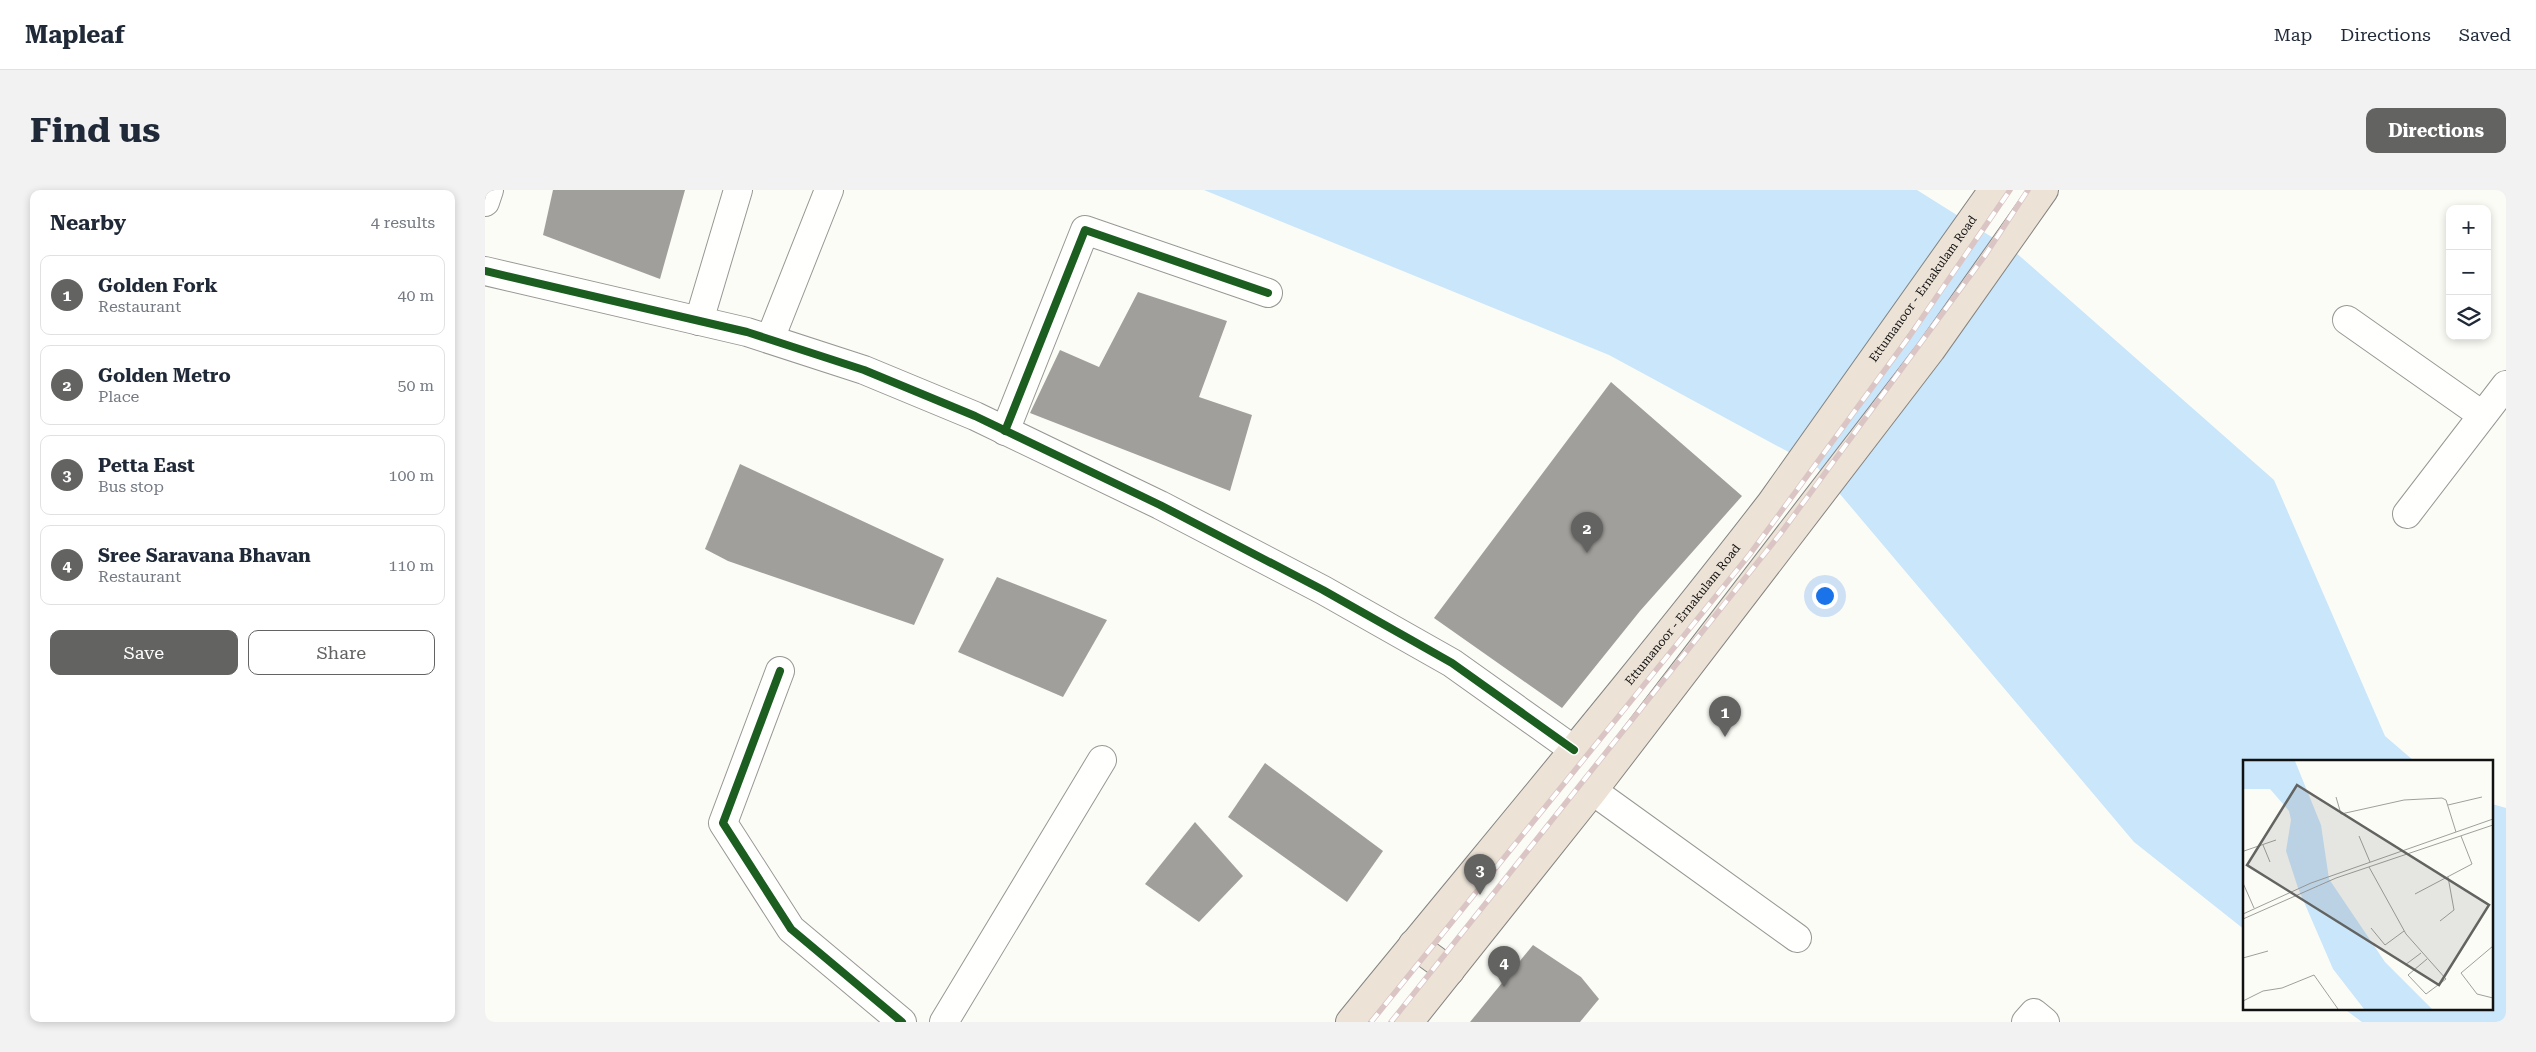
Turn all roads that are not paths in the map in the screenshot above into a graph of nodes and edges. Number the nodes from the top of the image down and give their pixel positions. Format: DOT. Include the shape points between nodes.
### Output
graph roads {
  1 [pos="489,190"];
  2 [pos="738,190"];
  3 [pos="829,190"];
  4 [pos="1993,190"];
  5 [pos="2044,190"];
  6 [pos="485,202"];
  7 [pos="485,271"];
  8 [pos="1268,293"];
  9 [pos="2347,320"];
  10 [pos="699,321"];
  11 [pos="771,339"];
  12 [pos="2506,385"];
  13 [pos="2482,416"];
  14 [pos="1005,431"];
  15 [pos="2407,514"];
  16 [pos="780,671"];
  17 [pos="1574,750"];
  18 [pos="1102,760"];
  19 [pos="1593,791"];
  20 [pos="1797,938"];
  21 [pos="1413,944"];
  22 [pos="1450,971"];
  23 [pos="902,1022"];
  24 [pos="944,1022"];
  25 [pos="1349,1022"];
  26 [pos="1409,1022"];
  27 [pos="2026,1022"];
  28 [pos="2045,1022"];
  1 -- 6 [label="street"];
  2 -- 10 [label="street"];
  3 -- 11 [label="street"];
  4 -- 17 [label="highway, Ettumanoor - Ernakulam Road" via="1771,503"];
  5 -- 19 [label="highway" via="1931,350"];
  7 -- 10 [label="street"];
  8 -- 14 [label="street" via="1085,230"];
  9 -- 13 [label="street"];
  10 -- 11 [label="street"];
  11 -- 14 [label="street" via="864,370"];
  12 -- 13 [label="street"];
  13 -- 15 [label="street"];
  14 -- 17 [label="street" via="1160,505 1323,590 1452,663"];
  16 -- 23 [label="street" via="723,824 791,929"];
  17 -- 21 [label="highway, Ettumanoor - Ernakulam Road"];
  18 -- 24 [label="street"];
  19 -- 20 [label="street"];
  19 -- 22 [label="highway"];
  21 -- 22 [label="highway"];
  21 -- 25 [label="highway, Ettumanoor - Ernakulam Road"];
  22 -- 26 [label="highway"];
  27 -- 28 [label="street" via="2034,1013"];
}
